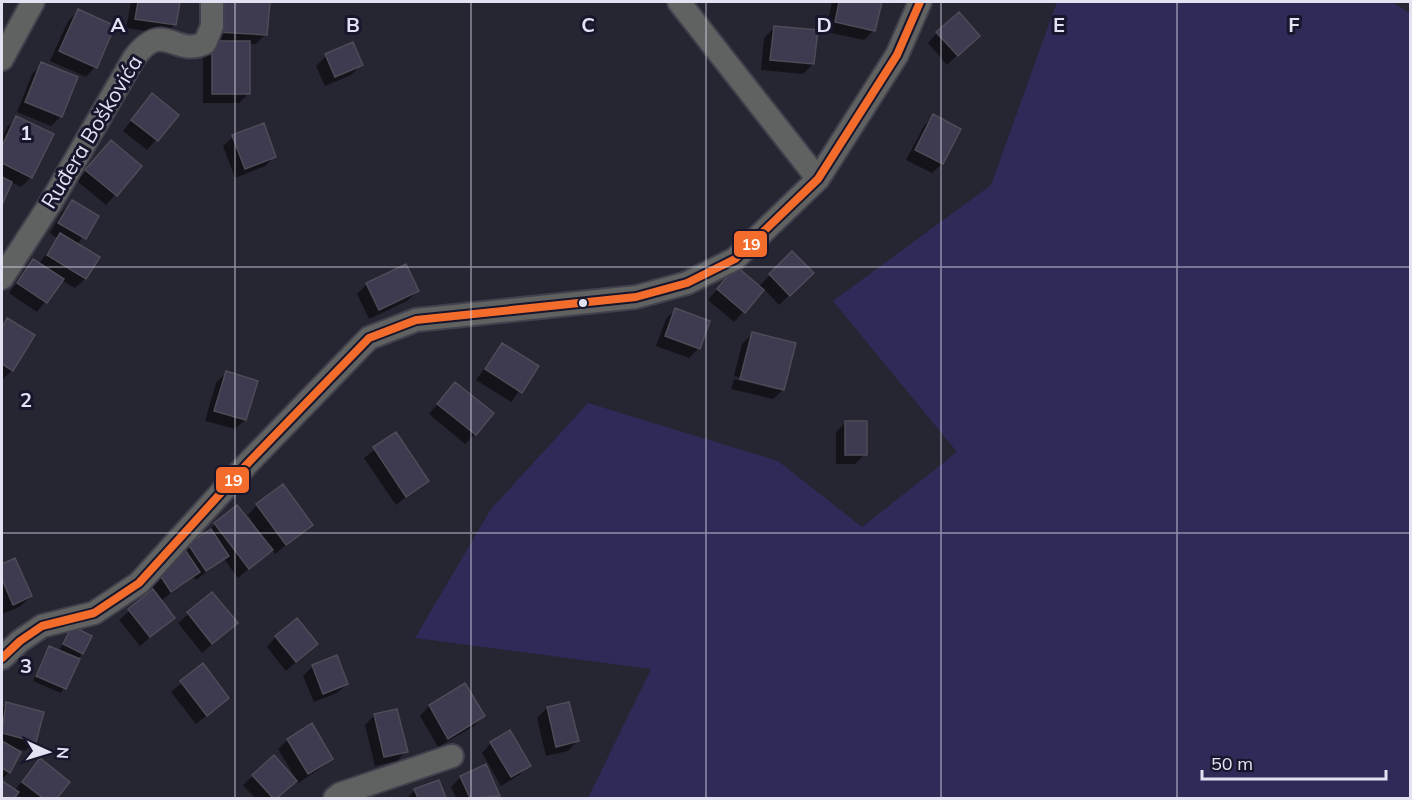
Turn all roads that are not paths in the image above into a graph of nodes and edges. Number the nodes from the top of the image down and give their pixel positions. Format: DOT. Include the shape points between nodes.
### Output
graph roads {
  1 [pos="33,2"];
  2 [pos="212,2"];
  3 [pos="679,2"];
  4 [pos="920,2"];
  5 [pos="2,59"];
  6 [pos="818,179"];
  7 [pos="2,278"];
  8 [pos="2,658"];
  9 [pos="452,756"];
  10 [pos="335,798"];
  1 -- 5 [label="street"];
  2 -- 7 [label="street, Ruđera Boškovića" via="212,26 205,43 189,46 154,39 142,47"];
  3 -- 6 [label="street"];
  4 -- 6 [label="street" via="897,55"];
  6 -- 8 [label="street" via="735,259 687,283 636,297 416,320 369,338 139,583 94,613 42,626"];
  9 -- 10 [label="street"];
}
